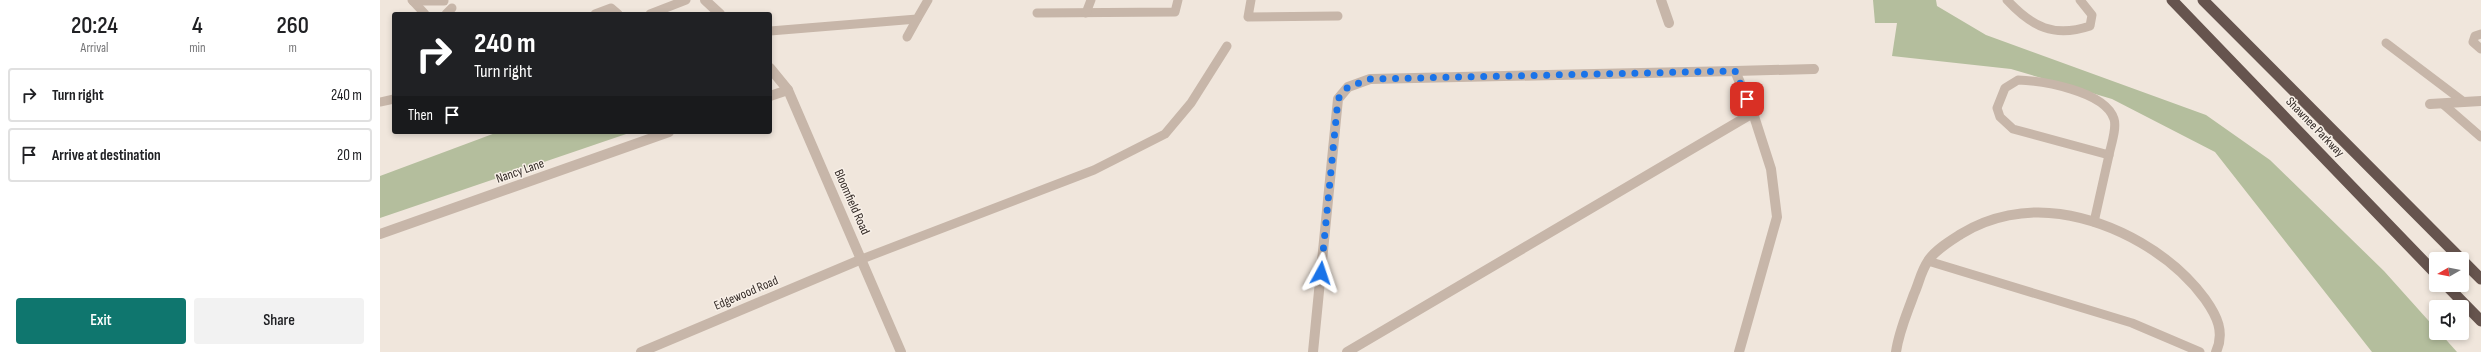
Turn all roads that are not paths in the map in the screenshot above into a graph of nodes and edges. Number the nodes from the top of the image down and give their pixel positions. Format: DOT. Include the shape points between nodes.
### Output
graph roads {
  1 [pos="413,0"];
  2 [pos="686,0"];
  3 [pos="705,0"];
  4 [pos="928,0"];
  5 [pos="1091,0"];
  6 [pos="1178,0"];
  7 [pos="1251,0"];
  8 [pos="1662,0"];
  9 [pos="2007,0"];
  10 [pos="2080,0"];
  11 [pos="2172,0"];
  12 [pos="2203,0"];
  13 [pos="444,1"];
  14 [pos="452,8"];
  15 [pos="423,12"];
  16 [pos="448,12"];
  17 [pos="600,12"];
  18 [pos="616,12"];
  19 [pos="655,12"];
  20 [pos="718,12"];
  21 [pos="1086,13"];
  22 [pos="1036,14"];
  23 [pos="1338,16"];
  24 [pos="917,19"];
  25 [pos="1669,23"];
  26 [pos="772,31"];
  27 [pos="2481,34"];
  28 [pos="907,37"];
  29 [pos="2386,43"];
  30 [pos="1227,46"];
  31 [pos="2481,48"];
  32 [pos="1814,69"];
  33 [pos="772,70"];
  34 [pos="1735,71"];
  35 [pos="788,90"];
  36 [pos="772,95"];
  37 [pos="392,99"];
  38 [pos="2481,101"];
  39 [pos="380,102"];
  40 [pos="2464,102"];
  41 [pos="2430,104"];
  42 [pos="2443,104"];
  43 [pos="1753,113"];
  44 [pos="663,134"];
  45 [pos="2481,137"];
  46 [pos="2109,155"];
  47 [pos="2094,222"];
  48 [pos="380,234"];
  49 [pos="2455,252"];
  50 [pos="862,260"];
  51 [pos="1928,262"];
  52 [pos="2469,266"];
  53 [pos="2429,267"];
  54 [pos="2481,279"];
  55 [pos="2453,292"];
  56 [pos="2481,321"];
  57 [pos="641,352"];
  58 [pos="901,352"];
  59 [pos="1313,352"];
  60 [pos="1347,352"];
  61 [pos="1739,352"];
  62 [pos="1896,352"];
  63 [pos="2200,352"];
  64 [pos="2216,352"];
  1 -- 13 [label="lane"];
  1 -- 15 [label="lane"];
  2 -- 19 [label="lane"];
  3 -- 20 [label="street"];
  4 -- 24 [label="lane"];
  5 -- 21 [label="lane"];
  6 -- 21 [label="lane" via="1175,12"];
  7 -- 23 [label="lane" via="1248,17"];
  8 -- 25 [label="street"];
  9 -- 10 [label="lane" via="2021,16 2050,31 2077,32 2090,26 2092,15"];
  11 -- 53 [label="highway, Shawnee Parkway"];
  12 -- 49 [label="highway, Shawnee Parkway"];
  14 -- 16 [label="lane"];
  17 -- 18 [label="lane" via="611,8"];
  21 -- 22 [label="lane"];
  24 -- 26 [label="lane"];
  24 -- 28 [label="lane"];
  27 -- 31 [label="lane" via="2475,36 2473,42"];
  29 -- 40 [label="lane"];
  30 -- 50 [label="lane" via="1191,103 1165,134 1094,170"];
  32 -- 34 [label="street"];
  33 -- 35 [label="street, Bloomfield Road"];
  34 -- 43 [label="street"];
  34 -- 59 [label="street" via="1370,79 1348,87 1338,99"];
  35 -- 36 [label="street"];
  35 -- 50 [label="street, Bloomfield Road"];
  37 -- 39 [label="lane"];
  38 -- 40 [label="street"];
  40 -- 42 [label="street"];
  41 -- 42 [label="street"];
  42 -- 45 [label="lane"];
  43 -- 60 [label="street"];
  43 -- 61 [label="street" via="1771,169 1777,216"];
  44 -- 48 [label="street, Nancy Lane"];
  46 -- 46 [label="lane" via="2013,129 2000,117 1997,108 2005,88 2018,80 2038,81 2086,94 2109,108 2115,120"];
  46 -- 47 [label="lane"];
  47 -- 51 [label="street" via="2035,212 2003,216 1956,236"];
  47 -- 64 [label="street" via="2134,239 2179,269 2202,292 2220,323 2222,342"];
  50 -- 57 [label="street, Edgewood Road"];
  50 -- 58 [label="street, Bloomfield Road"];
  51 -- 62 [label="street" via="1898,332"];
  51 -- 63 [label="lane" via="2132,323"];
  52 -- 54 [label="highway, Shawnee Parkway"];
  55 -- 56 [label="highway"];
}
